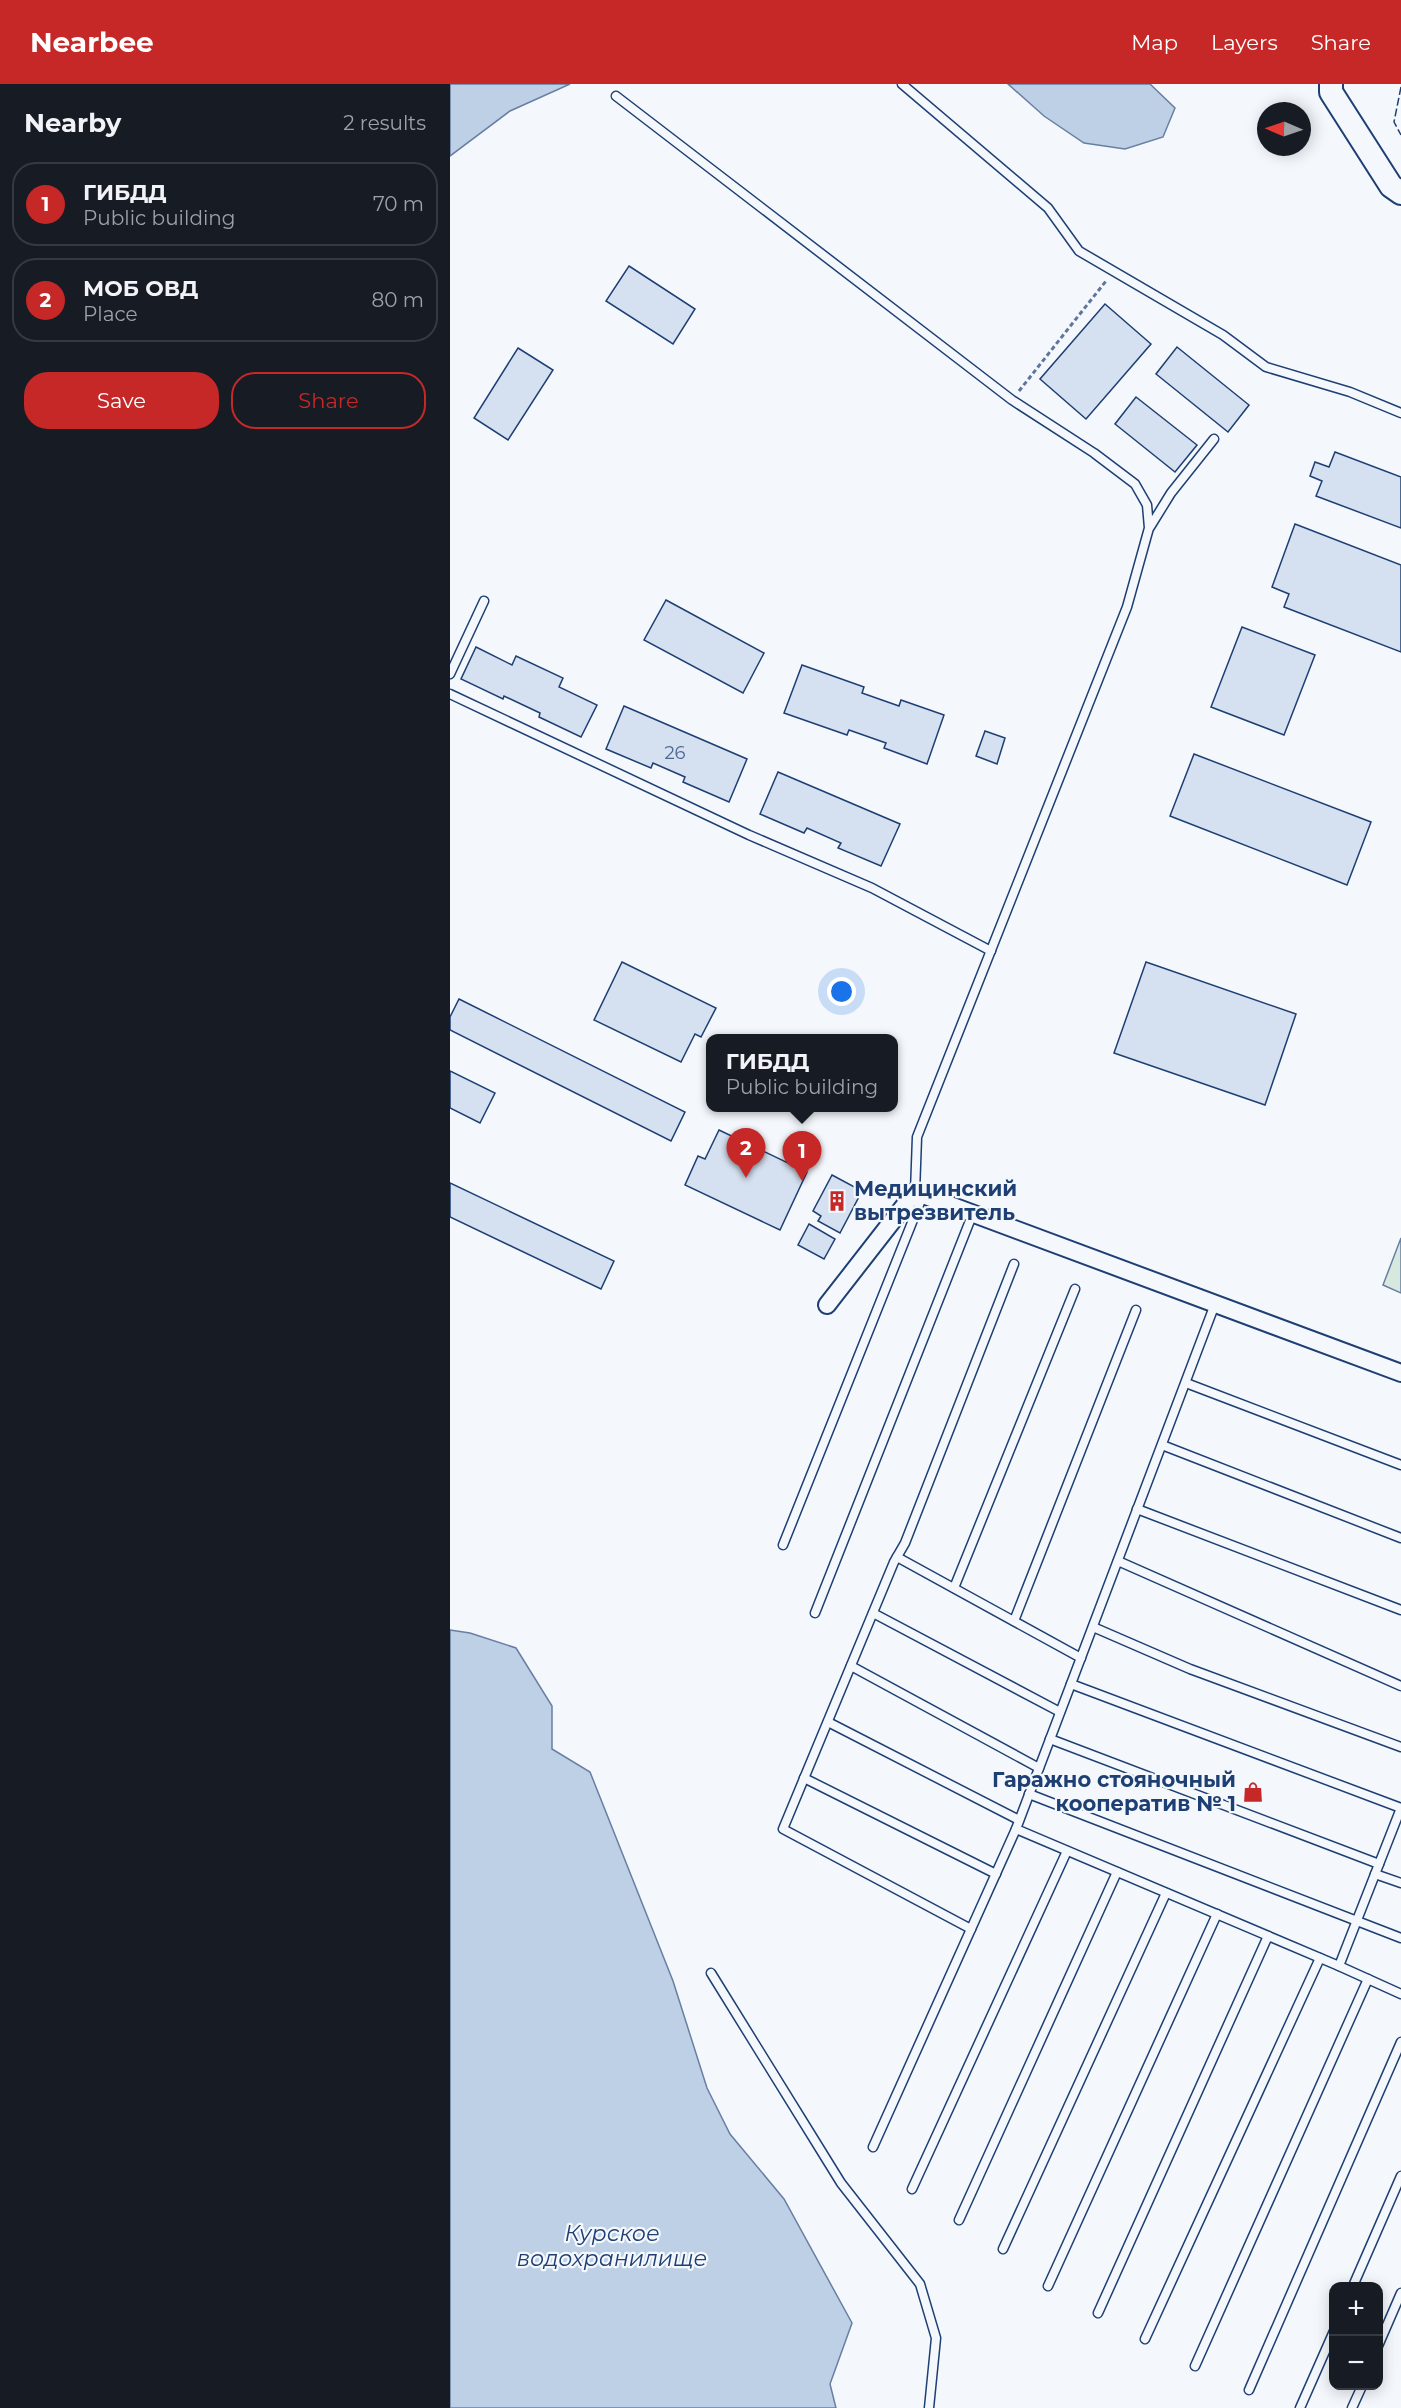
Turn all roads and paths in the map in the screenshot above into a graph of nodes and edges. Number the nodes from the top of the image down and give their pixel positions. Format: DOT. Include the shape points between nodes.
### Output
graph roads {
  1 [pos="902,84"];
  2 [pos="1331,84"];
  3 [pos="616,96"];
  4 [pos="1401,193"];
  5 [pos="1113,271"];
  6 [pos="1012,400"];
  7 [pos="1401,413"];
  8 [pos="1214,439"];
  9 [pos="1149,528"];
  10 [pos="484,601"];
  11 [pos="450,674"];
  12 [pos="450,694"];
  13 [pos="991,951"];
  14 [pos="919,1193"];
  15 [pos="973,1213"];
  16 [pos="1014,1264"];
  17 [pos="1075,1289"];
  18 [pos="1215,1304"];
  19 [pos="827,1305"];
  20 [pos="1136,1311"];
  21 [pos="1401,1373"];
  22 [pos="1186,1383"];
  23 [pos="1162,1446"];
  24 [pos="1401,1465"];
  25 [pos="1137,1509"];
  26 [pos="1401,1538"];
  27 [pos="783,1545"];
  28 [pos="897,1557"];
  29 [pos="1118,1561"];
  30 [pos="954,1588"];
  31 [pos="1401,1610"];
  32 [pos="815,1613"];
  33 [pos="873,1613"];
  34 [pos="1014,1621"];
  35 [pos="1093,1627"];
  36 [pos="1081,1658"];
  37 [pos="851,1666"];
  38 [pos="1071,1684"];
  39 [pos="1401,1686"];
  40 [pos="1060,1712"];
  41 [pos="828,1722"];
  42 [pos="1050,1739"];
  43 [pos="1401,1747"];
  44 [pos="1039,1768"];
  45 [pos="804,1778"];
  46 [pos="1029,1794"];
  47 [pos="1401,1808"];
  48 [pos="1017,1825"];
  49 [pos="1398,1825"];
  50 [pos="1067,1851"];
  51 [pos="1379,1864"];
  52 [pos="1117,1872"];
  53 [pos="996,1874"];
  54 [pos="1375,1874"];
  55 [pos="1401,1883"];
  56 [pos="1166,1893"];
  57 [pos="1217,1914"];
  58 [pos="1357,1921"];
  59 [pos="971,1929"];
  60 [pos="1268,1936"];
  61 [pos="1401,1938"];
  62 [pos="1320,1958"];
  63 [pos="1340,1966"];
  64 [pos="711,1973"];
  65 [pos="1368,1980"];
  66 [pos="1401,1994"];
  67 [pos="1401,2042"];
  68 [pos="873,2146"];
  69 [pos="1401,2176"];
  70 [pos="912,2189"];
  71 [pos="959,2220"];
  72 [pos="1003,2250"];
  73 [pos="1355,2282"];
  74 [pos="1048,2286"];
  75 [pos="1401,2293"];
  76 [pos="1098,2313"];
  77 [pos="1332,2336"];
  78 [pos="1382,2336"];
  79 [pos="1145,2339"];
  80 [pos="1195,2366"];
  81 [pos="1360,2390"];
  82 [pos="1249,2391"];
  83 [pos="928,2408"];
  84 [pos="1300,2408"];
  85 [pos="1352,2408"];
  1 -- 5 [label="lane" via="1048,208 1079,251"];
  2 -- 4 [label="street" via="1331,92 1391,186"];
  3 -- 6 [label="lane"];
  5 -- 6 [label="path"];
  5 -- 7 [label="lane" via="1223,335 1266,367 1350,392"];
  6 -- 9 [label="lane" via="1135,484 1147,505"];
  8 -- 9 [label="lane"];
  9 -- 13 [label="lane" via="1127,607"];
  10 -- 11 [label="lane"];
  12 -- 13 [label="lane" via="749,835 872,888"];
  13 -- 14 [label="lane" via="917,1137"];
  14 -- 15 [label="street"];
  14 -- 19 [label="street"];
  14 -- 27 [label="lane"];
  15 -- 18 [label="street"];
  15 -- 32 [label="lane"];
  16 -- 28 [label="lane"];
  17 -- 30 [label="lane"];
  18 -- 21 [label="street"];
  18 -- 22 [label="lane"];
  20 -- 34 [label="lane"];
  22 -- 23 [label="lane"];
  22 -- 24 [label="lane"];
  23 -- 25 [label="lane"];
  23 -- 26 [label="lane"];
  25 -- 29 [label="lane"];
  25 -- 31 [label="lane"];
  28 -- 30 [label="lane"];
  28 -- 33 [label="lane"];
  29 -- 35 [label="lane"];
  29 -- 39 [label="lane"];
  30 -- 34 [label="lane"];
  33 -- 37 [label="lane"];
  33 -- 40 [label="lane"];
  34 -- 36 [label="lane"];
  35 -- 36 [label="lane"];
  35 -- 43 [label="lane" via="1190,1669"];
  36 -- 38 [label="lane"];
  37 -- 41 [label="lane"];
  37 -- 44 [label="lane"];
  38 -- 40 [label="lane"];
  38 -- 47 [label="lane"];
  40 -- 42 [label="lane"];
  41 -- 45 [label="lane"];
  41 -- 48 [label="lane"];
  42 -- 44 [label="lane"];
  42 -- 51 [label="lane"];
  44 -- 46 [label="lane"];
  45 -- 53 [label="lane"];
  45 -- 59 [label="lane" via="783,1829"];
  46 -- 48 [label="lane"];
  46 -- 58 [label="lane"];
  47 -- 49 [label="lane"];
  48 -- 50 [label="lane"];
  48 -- 53 [label="lane"];
  49 -- 51 [label="lane"];
  50 -- 52 [label="lane"];
  50 -- 70 [label="lane"];
  51 -- 54 [label="lane"];
  52 -- 56 [label="lane"];
  52 -- 71 [label="lane"];
  53 -- 59 [label="lane"];
  54 -- 55 [label="lane"];
  54 -- 58 [label="lane"];
  56 -- 57 [label="lane"];
  56 -- 72 [label="lane"];
  57 -- 60 [label="lane"];
  57 -- 74 [label="lane"];
  58 -- 61 [label="lane"];
  58 -- 63 [label="lane"];
  59 -- 68 [label="lane"];
  60 -- 62 [label="lane"];
  60 -- 76 [label="lane"];
  62 -- 63 [label="lane"];
  62 -- 79 [label="lane"];
  63 -- 65 [label="lane"];
  64 -- 83 [label="lane" via="841,2183 920,2284 936,2338"];
  65 -- 66 [label="lane"];
  65 -- 80 [label="lane"];
  67 -- 82 [label="lane"];
  69 -- 73 [label="lane"];
  75 -- 78 [label="lane"];
  77 -- 84 [label="lane"];
  81 -- 85 [label="lane"];
}
